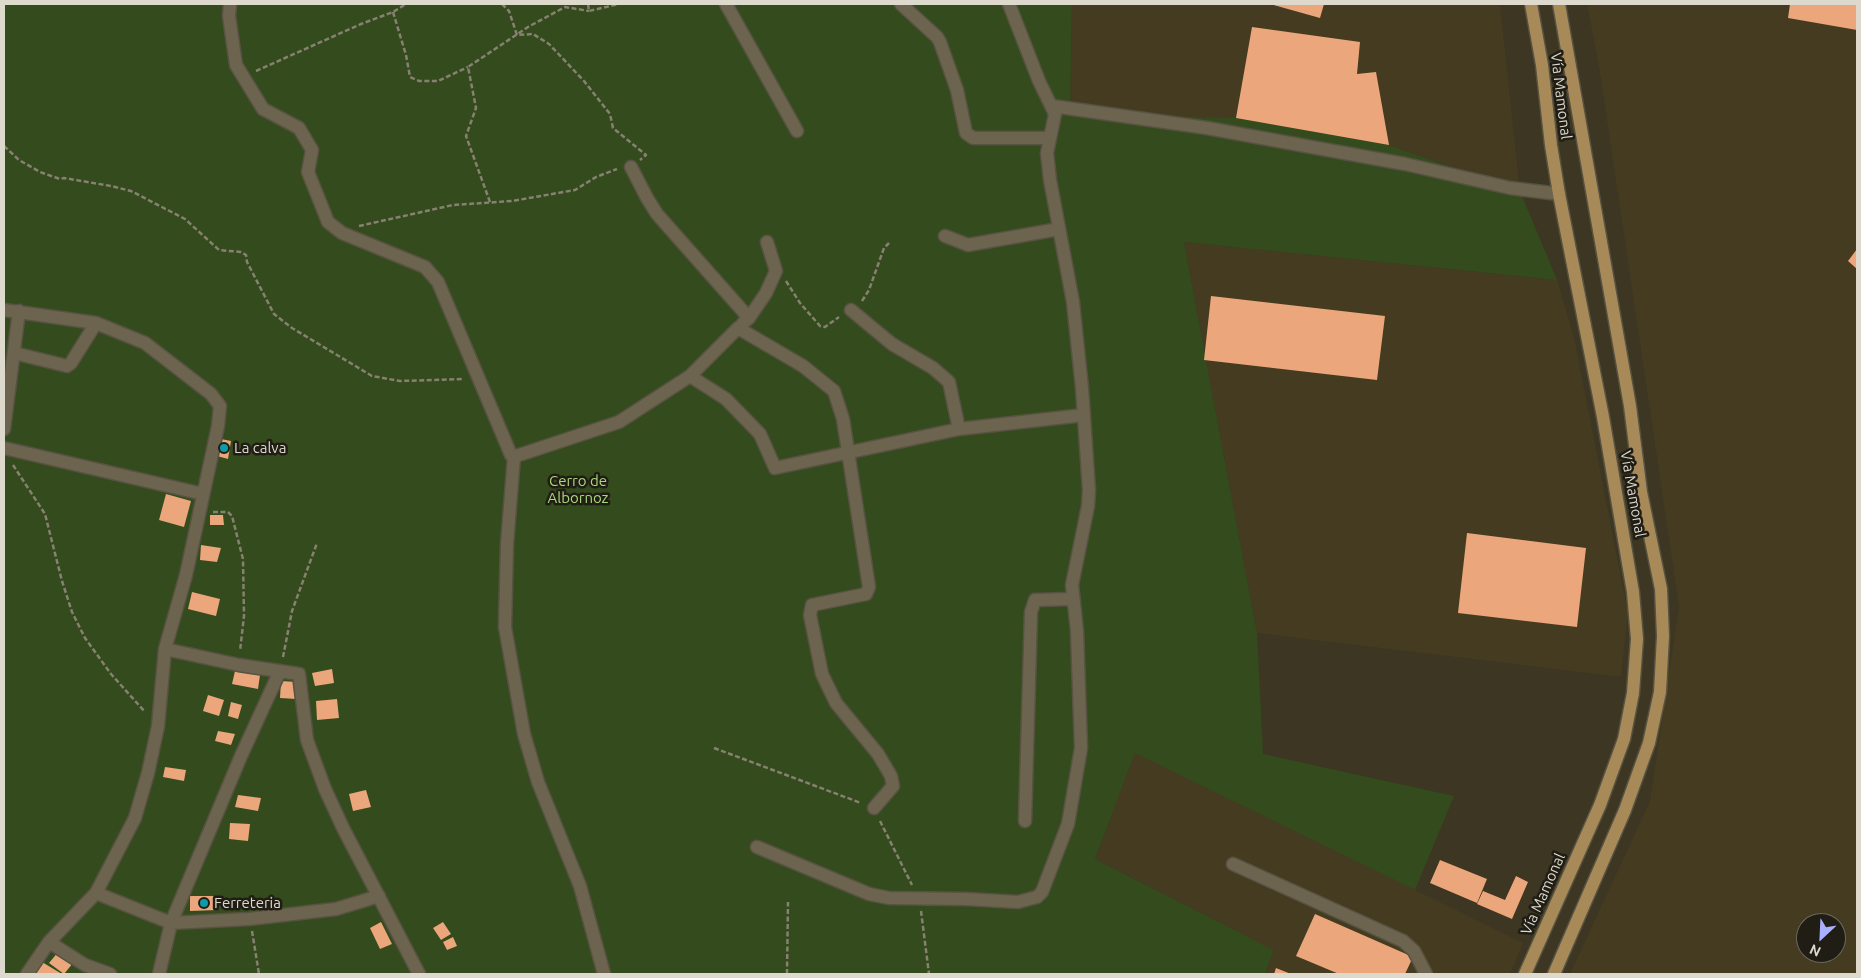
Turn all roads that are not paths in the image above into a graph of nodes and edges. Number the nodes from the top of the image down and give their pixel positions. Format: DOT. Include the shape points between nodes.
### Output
graph roads {
  1 [pos="230,4"];
  2 [pos="726,4"];
  3 [pos="901,4"];
  4 [pos="1009,4"];
  5 [pos="1531,4"];
  6 [pos="1559,4"];
  7 [pos="1052,106"];
  8 [pos="797,131"];
  9 [pos="1049,138"];
  10 [pos="631,167"];
  11 [pos="1559,194"];
  12 [pos="1059,229"];
  13 [pos="945,236"];
  14 [pos="767,242"];
  15 [pos="4,310"];
  16 [pos="851,310"];
  17 [pos="19,311"];
  18 [pos="749,318"];
  19 [pos="96,323"];
  20 [pos="738,328"];
  21 [pos="14,353"];
  22 [pos="690,376"];
  23 [pos="1084,415"];
  24 [pos="4,429"];
  25 [pos="959,429"];
  26 [pos="848,452"];
  27 [pos="6,454"];
  28 [pos="514,457"];
  29 [pos="203,494"];
  30 [pos="1073,599"];
  31 [pos="165,649"];
  32 [pos="280,671"];
  33 [pos="874,808"];
  34 [pos="1025,821"];
  35 [pos="757,847"];
  36 [pos="1233,864"];
  37 [pos="96,893"];
  38 [pos="379,896"];
  39 [pos="171,923"];
  40 [pos="49,942"];
  41 [pos="27,974"];
  42 [pos="110,974"];
  43 [pos="160,974"];
  44 [pos="419,974"];
  45 [pos="604,974"];
  46 [pos="1426,974"];
  47 [pos="1526,974"];
  48 [pos="1554,974"];
  1 -- 28 [label="street" via="236,65 263,109 299,128 312,150 308,172 328,222 342,234 426,267 438,282"];
  2 -- 8 [label="street"];
  3 -- 9 [label="street" via="937,36 957,90 966,132 973,138"];
  4 -- 7 [label="street"];
  5 -- 11 [label="main road, Vía Mamonal"];
  6 -- 48 [label="main road, Vía Mamonal" via="1630,406 1641,492 1661,589 1663,636 1660,692 1649,743 1625,810"];
  7 -- 9 [label="street" via="1054,114"];
  7 -- 11 [label="street" via="1207,128 1405,164 1510,188"];
  9 -- 12 [label="street" via="1046,153"];
  10 -- 18 [label="street" via="657,214"];
  11 -- 47 [label="main road, Vía Mamonal" via="1605,427 1633,592 1637,639 1633,693 1624,739 1600,805"];
  12 -- 13 [label="street" via="968,245"];
  12 -- 23 [label="street" via="1074,302"];
  14 -- 18 [label="street" via="776,271"];
  15 -- 17 [label="street"];
  16 -- 25 [label="street" via="892,344 950,382"];
  17 -- 19 [label="street"];
  17 -- 21 [label="street"];
  18 -- 20 [label="street"];
  19 -- 21 [label="street" via="67,366"];
  19 -- 29 [label="street" via="145,344 211,394 220,406"];
  20 -- 22 [label="street"];
  20 -- 26 [label="street" via="803,366 834,391 844,419"];
  21 -- 24 [label="street"];
  22 -- 26 [label="street" via="726,399 760,434 775,468"];
  22 -- 28 [label="street" via="619,422"];
  23 -- 25 [label="street"];
  23 -- 30 [label="street" via="1089,490 1072,585"];
  25 -- 26 [label="street"];
  26 -- 33 [label="street" via="869,587 866,594 812,605 810,614 822,674 836,703 878,754 891,776 893,786"];
  27 -- 29 [label="street"];
  28 -- 45 [label="street" via="505,627 524,734 538,782 580,886"];
  29 -- 31 [label="street" via="186,575"];
  30 -- 34 [label="street" via="1035,600 1031,612"];
  30 -- 35 [label="street" via="1082,748 1068,824 1037,898 1018,902 889,898 870,894"];
  31 -- 32 [label="street"];
  31 -- 37 [label="street" via="158,726 148,773 135,818"];
  32 -- 38 [label="street" via="301,676 306,740 332,805"];
  32 -- 39 [label="street"];
  36 -- 46 [label="street" via="1403,941 1414,951"];
  37 -- 39 [label="street"];
  37 -- 40 [label="street"];
  38 -- 39 [label="street" via="336,909 249,919"];
  38 -- 44 [label="street"];
  39 -- 43 [label="street"];
  40 -- 41 [label="street"];
  40 -- 42 [label="street" via="85,965"];
}
